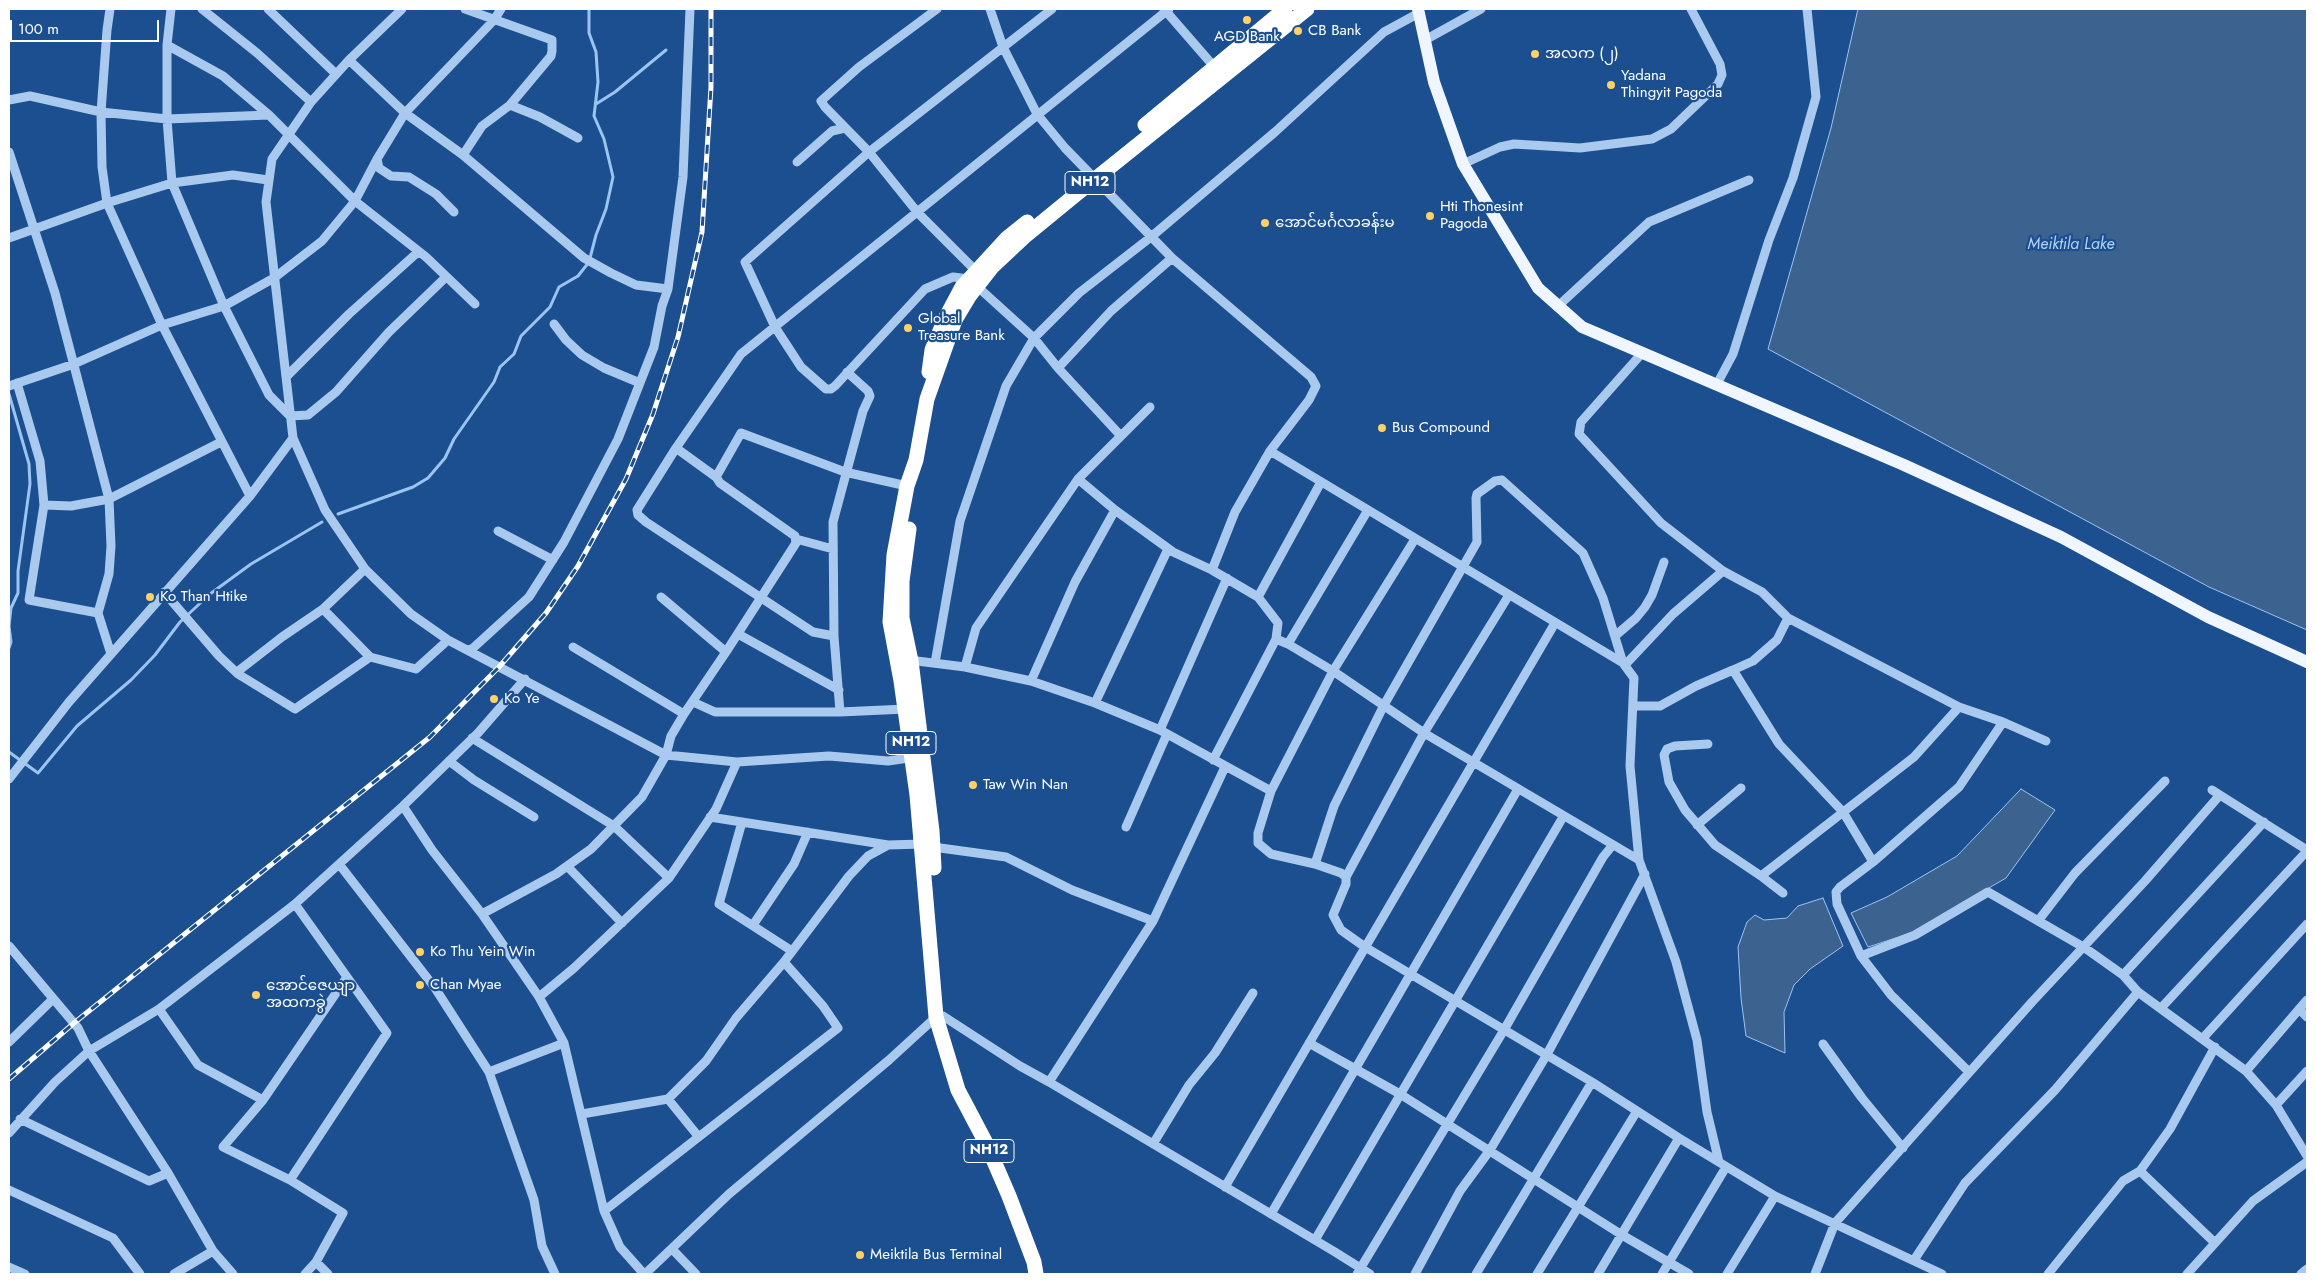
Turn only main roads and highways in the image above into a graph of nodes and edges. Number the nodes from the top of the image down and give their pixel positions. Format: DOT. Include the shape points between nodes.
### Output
graph roads {
  1 [pos="1285,9"];
  2 [pos="1307,9"];
  3 [pos="1419,11"];
  4 [pos="1218,72"];
  5 [pos="916,460"];
  6 [pos="904,660"];
  7 [pos="2307,662"];
  8 [pos="918,756"];
  9 [pos="1036,1274"];
  1 -- 4 [label="highway, NH12"];
  2 -- 4 [label="highway, NH12"];
  3 -- 7 [label="main road" via="1434,82 1463,164 1538,288 1582,327 1904,465 2060,537 2208,617"];
  4 -- 5 [label="highway, NH12" via="1092,175 976,279 955,320 927,399"];
  5 -- 6 [label="highway, NH12" via="916,489 902,581"];
  5 -- 6 [label="highway, NH12" via="907,486 891,589 890,622"];
  6 -- 8 [label="highway, NH12"];
  6 -- 8 [label="highway, NH12" via="906,709"];
  8 -- 9 [label="highway, NH12" via="943,1043 958,1090 1009,1196"];
}
